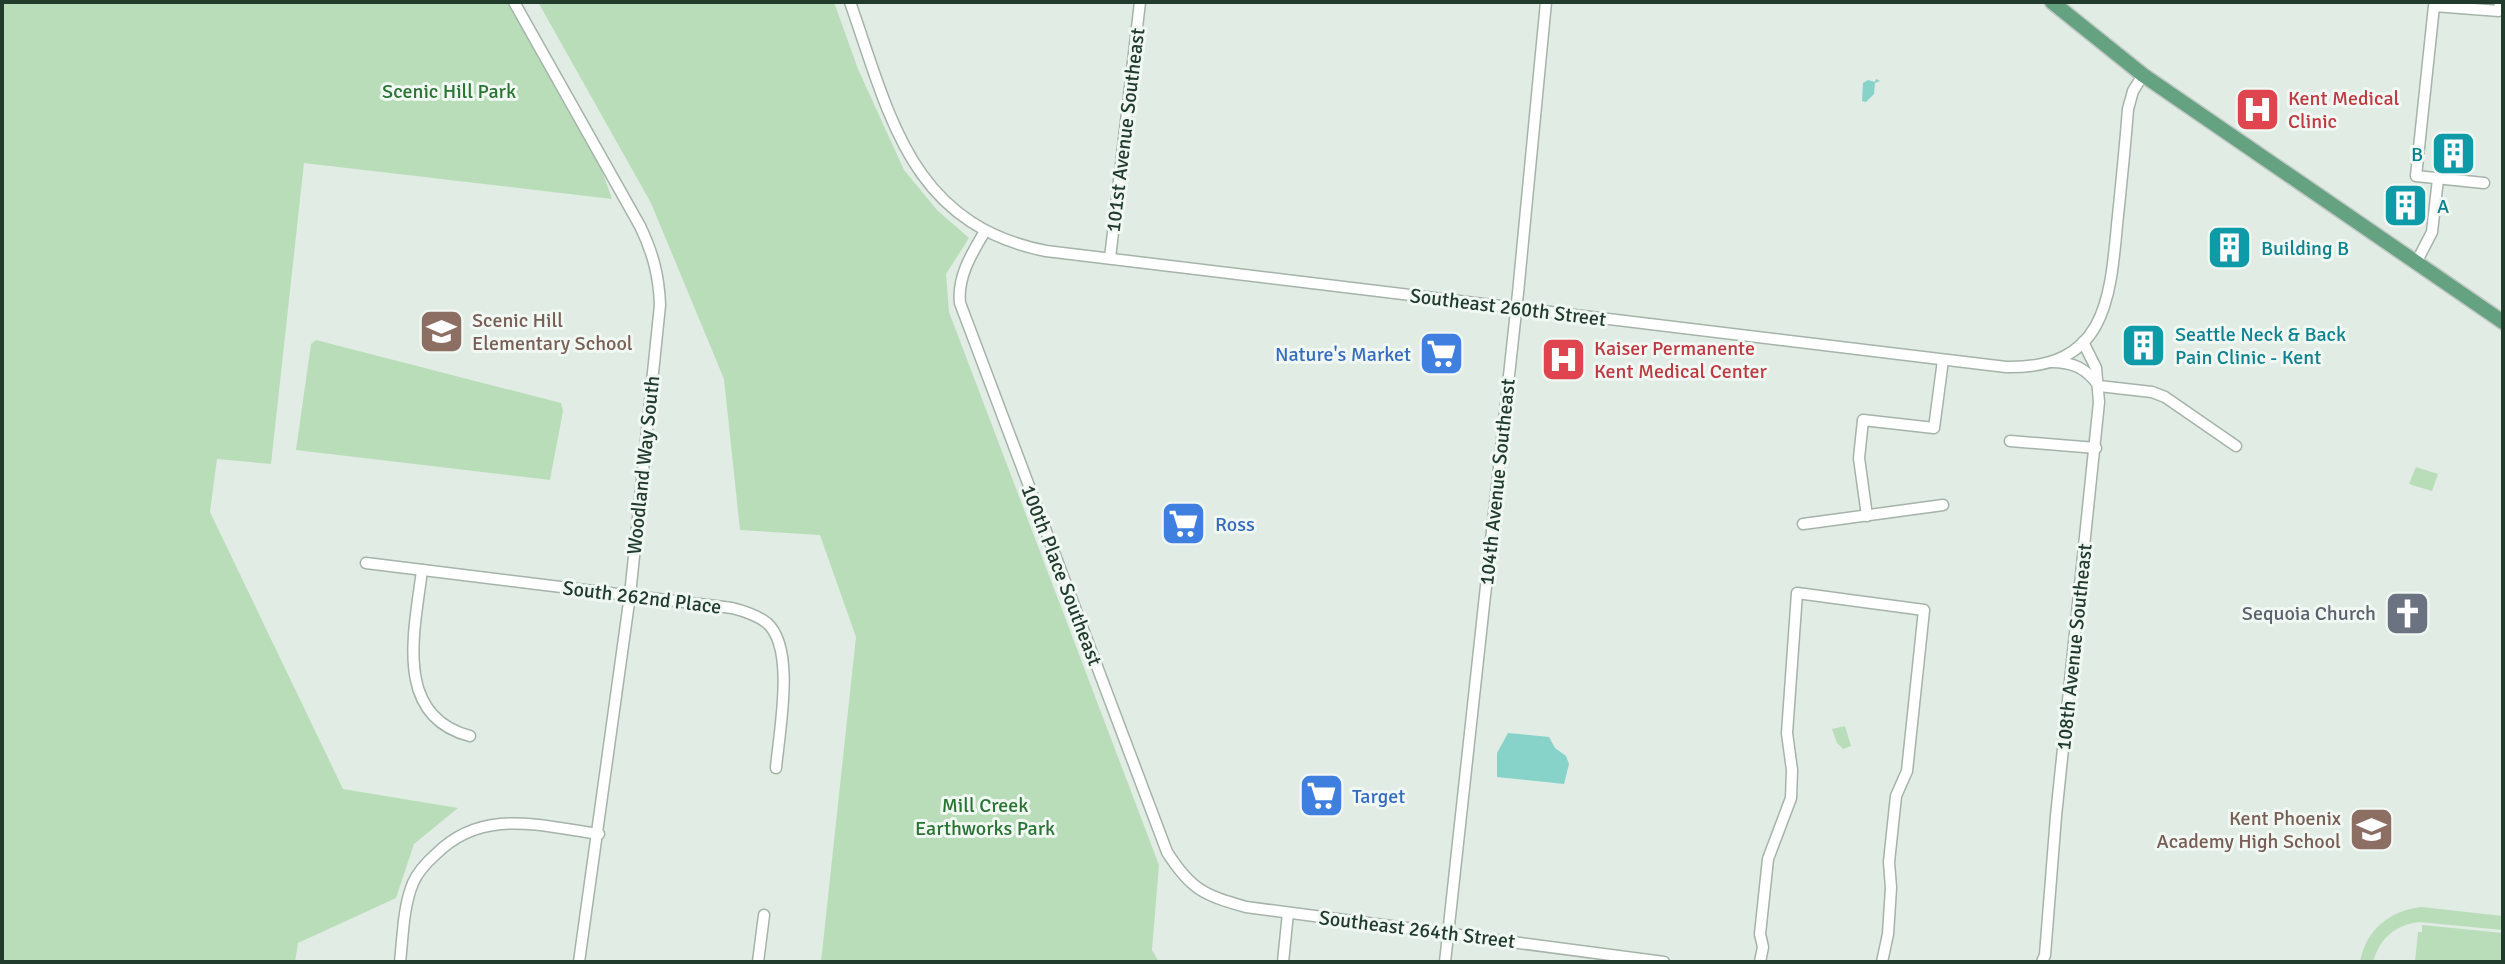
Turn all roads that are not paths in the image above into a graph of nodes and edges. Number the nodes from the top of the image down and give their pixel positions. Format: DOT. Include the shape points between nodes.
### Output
graph roads {
  1 [pos="514,2"];
  2 [pos="850,2"];
  3 [pos="1140,2"];
  4 [pos="1546,2"];
  5 [pos="2052,2"];
  6 [pos="2500,2"];
  7 [pos="2143,75"];
  8 [pos="2438,179"];
  9 [pos="2484,183"];
  10 [pos="985,231"];
  11 [pos="1110,258"];
  12 [pos="2416,263"];
  13 [pos="1516,309"];
  14 [pos="2503,322"];
  15 [pos="2080,345"];
  16 [pos="1943,360"];
  17 [pos="2049,362"];
  18 [pos="2099,386"];
  19 [pos="2010,441"];
  20 [pos="2236,446"];
  21 [pos="2096,448"];
  22 [pos="1943,505"];
  23 [pos="1867,516"];
  24 [pos="1803,524"];
  25 [pos="366,563"];
  26 [pos="422,570"];
  27 [pos="630,595"];
  28 [pos="470,736"];
  29 [pos="776,768"];
  30 [pos="599,834"];
  31 [pos="1219,899"];
  32 [pos="1288,913"];
  33 [pos="764,915"];
  34 [pos="1448,932"];
  35 [pos="2046,960"];
  36 [pos="400,962"];
  37 [pos="579,962"];
  38 [pos="758,962"];
  39 [pos="1283,962"];
  40 [pos="1445,962"];
  41 [pos="1664,962"];
  42 [pos="1760,962"];
  43 [pos="1882,962"];
  1 -- 27 [label="street, Woodland Way South" via="640,226 659,279"];
  2 -- 10 [label="street, Southeast 260th Street" via="905,148 943,200"];
  3 -- 11 [label="street, 101st Avenue Southeast"];
  4 -- 13 [label="street, 104th Avenue Southeast"];
  5 -- 7 [label="main road"];
  6 -- 8 [label="street" via="2499,11 2434,6 2416,176"];
  7 -- 12 [label="main road"];
  7 -- 15 [label="street" via="2128,109 2110,293 2102,317"];
  8 -- 9 [label="street"];
  8 -- 12 [label="street" via="2432,232"];
  10 -- 11 [label="street, Southeast 260th Street" via="1033,249"];
  10 -- 31 [label="street, 100th Place Southeast" via="962,277 960,303 1167,852 1196,889"];
  11 -- 13 [label="street, Southeast 260th Street"];
  12 -- 14 [label="main road"];
  13 -- 16 [label="street, Southeast 260th Street"];
  13 -- 34 [label="street, 104th Avenue Southeast"];
  15 -- 17 [label="street, Southeast 260th Street"];
  15 -- 18 [label="street, 108th Avenue Southeast" via="2096,368"];
  16 -- 17 [label="street, Southeast 260th Street" via="2023,367"];
  16 -- 23 [label="street" via="1934,428 1863,420 1859,458"];
  17 -- 18 [label="street" via="2075,365"];
  18 -- 20 [label="street" via="2165,397"];
  18 -- 21 [label="street, 108th Avenue Southeast"];
  19 -- 21 [label="street"];
  21 -- 35 [label="street, 108th Avenue Southeast" via="2056,812"];
  22 -- 23 [label="street"];
  23 -- 24 [label="street"];
  25 -- 26 [label="street, South 262nd Place"];
  26 -- 27 [label="street, South 262nd Place"];
  26 -- 28 [label="street" via="414,641 416,682 434,717"];
  27 -- 29 [label="street, South 262nd Place" via="742,611 772,629 783,668"];
  27 -- 30 [label="street, Woodland Way South"];
  30 -- 36 [label="street" via="509,822 463,833 442,847 413,882"];
  30 -- 37 [label="street, Woodland Way South"];
  31 -- 32 [label="street, Southeast 264th Street"];
  32 -- 34 [label="street, Southeast 264th Street"];
  32 -- 39 [label="street"];
  33 -- 38 [label="street"];
  34 -- 40 [label="street, 104th Avenue Southeast"];
  34 -- 41 [label="street, Southeast 264th Street"];
  42 -- 43 [label="street" via="1768,859 1791,798 1787,733 1797,593 1924,610 1907,771 1896,796"];
}
